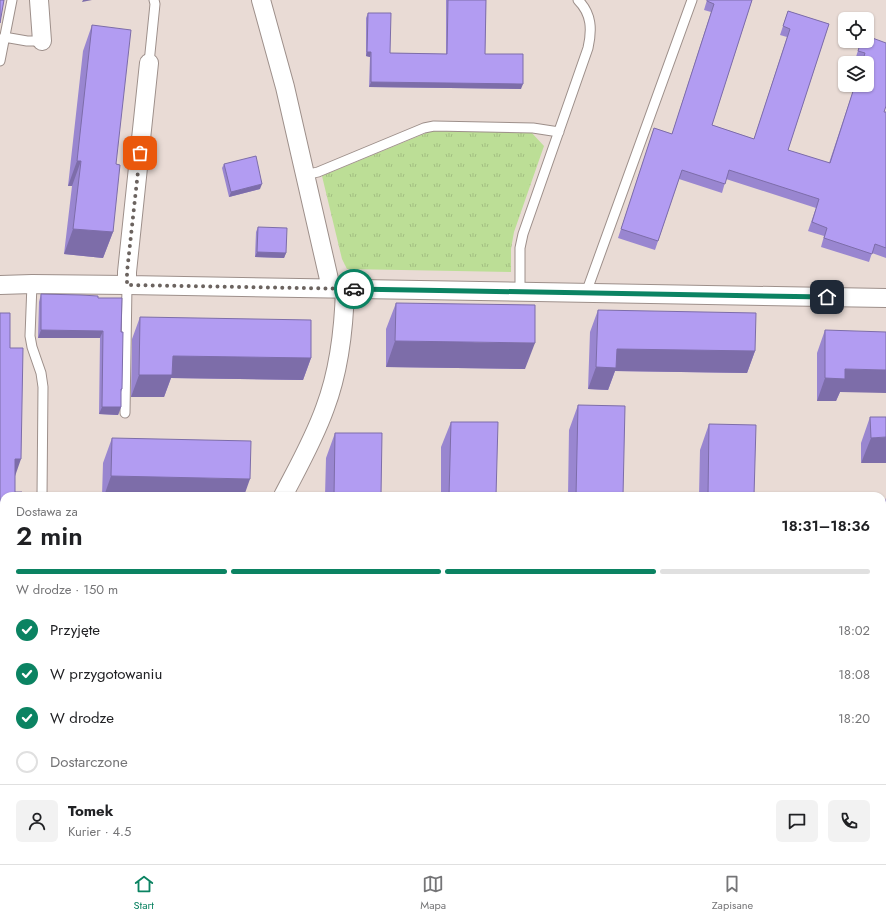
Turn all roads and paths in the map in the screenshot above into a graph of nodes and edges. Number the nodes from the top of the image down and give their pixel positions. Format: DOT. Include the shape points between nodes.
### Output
graph roads {
  1 [pos="12,0"];
  2 [pos="39,0"];
  3 [pos="154,0"];
  4 [pos="261,0"];
  5 [pos="578,0"];
  6 [pos="692,0"];
  7 [pos="4,37"];
  8 [pos="42,41"];
  9 [pos="0,61"];
  10 [pos="149,63"];
  11 [pos="559,132"];
  12 [pos="305,175"];
  13 [pos="32,284"];
  14 [pos="127,285"];
  15 [pos="0,286"];
  16 [pos="338,288"];
  17 [pos="520,292"];
  18 [pos="586,293"];
  19 [pos="886,298"];
  20 [pos="125,413"];
  21 [pos="42,492"];
  22 [pos="285,492"];
  1 -- 7 [label="lane"];
  2 -- 8 [label="street"];
  3 -- 10 [label="lane"];
  4 -- 12 [label="street" via="285,87"];
  5 -- 11 [label="lane" via="588,14 591,25 590,37"];
  6 -- 18 [label="lane"];
  7 -- 8 [label="lane"];
  7 -- 9 [label="lane"];
  10 -- 14 [label="street"];
  11 -- 12 [label="lane" via="533,128 434,126"];
  11 -- 17 [label="lane" via="521,241"];
  12 -- 16 [label="street"];
  13 -- 14 [label="street"];
  13 -- 15 [label="street"];
  13 -- 21 [label="lane" via="30,336 43,387"];
  14 -- 16 [label="street"];
  14 -- 20 [label="lane"];
  16 -- 17 [label="street"];
  16 -- 22 [label="street" via="343,329 332,387 317,430"];
  17 -- 18 [label="street"];
  18 -- 19 [label="street"];
}
